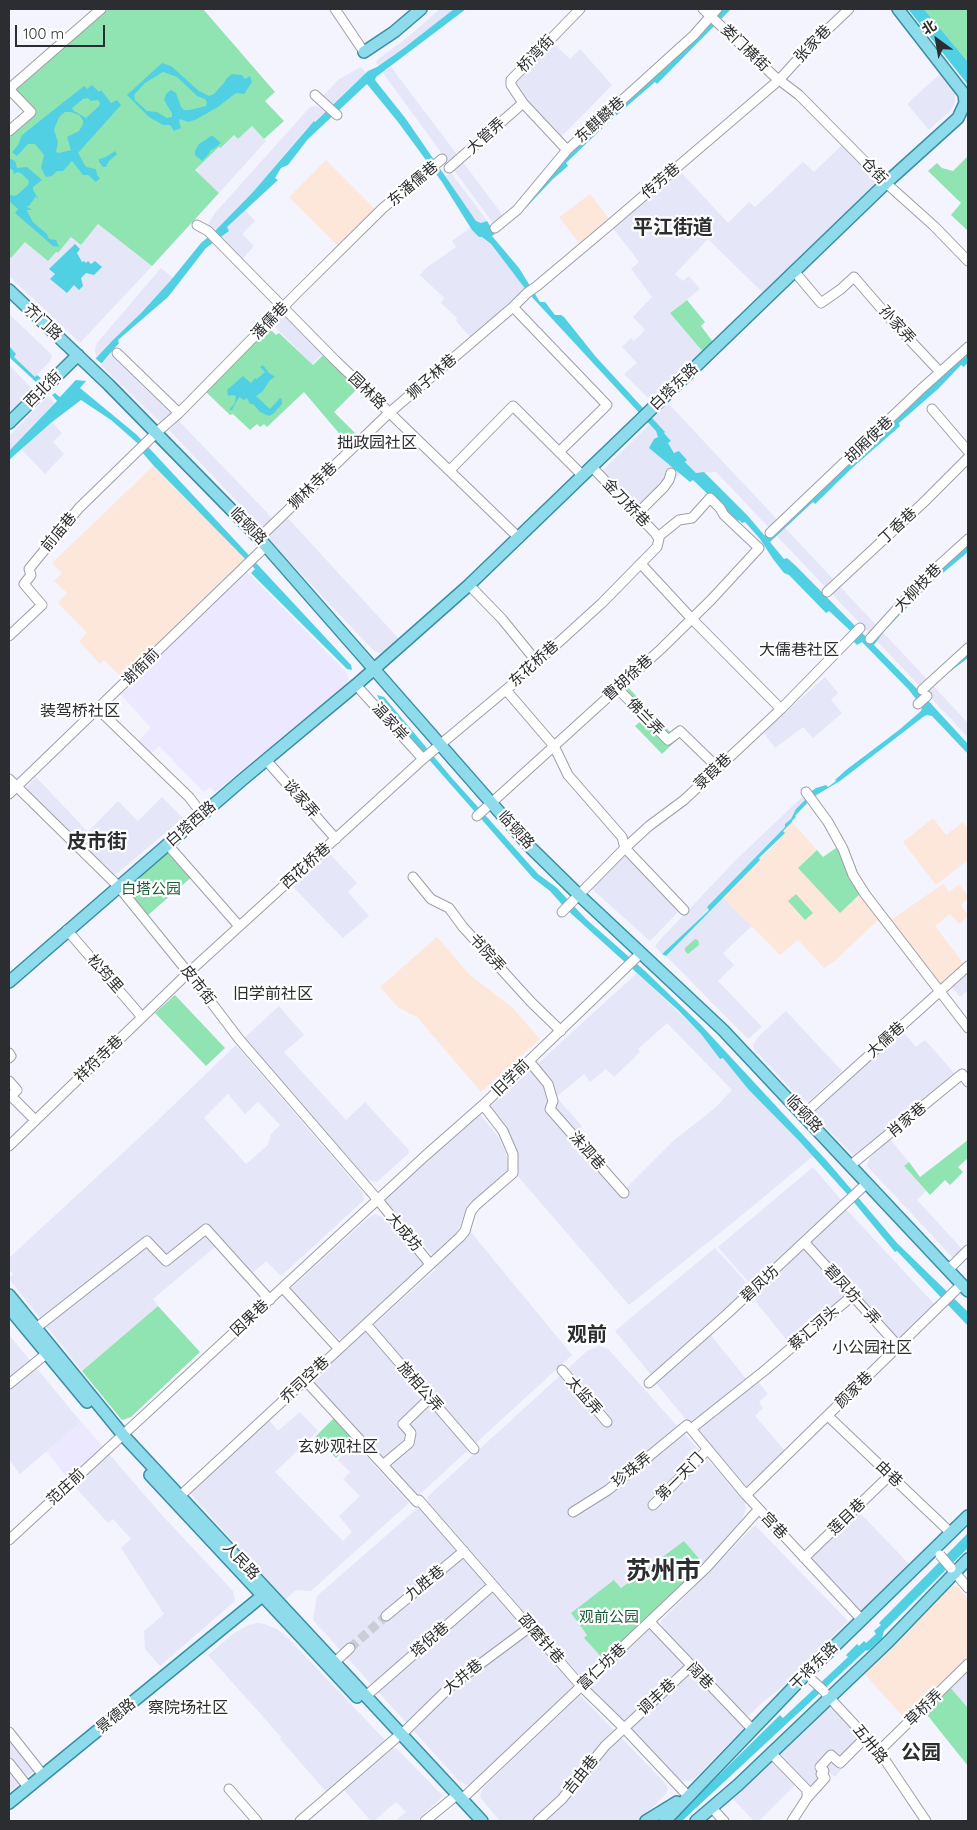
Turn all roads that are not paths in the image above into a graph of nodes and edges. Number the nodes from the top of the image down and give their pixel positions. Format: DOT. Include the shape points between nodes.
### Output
graph roads {
  1 [pos="101,9"];
  2 [pos="335,9"];
  3 [pos="421,9"];
  4 [pos="579,9"];
  5 [pos="703,9"];
  6 [pos="849,9"];
  7 [pos="898,9"];
  8 [pos="715,16"];
  9 [pos="364,52"];
  10 [pos="779,80"];
  11 [pos="315,94"];
  12 [pos="523,103"];
  13 [pos="337,115"];
  14 [pos="9,132"];
  15 [pos="567,150"];
  16 [pos="440,160"];
  17 [pos="450,168"];
  18 [pos="886,183"];
  19 [pos="384,208"];
  20 [pos="197,225"];
  21 [pos="495,228"];
  22 [pos="968,261"];
  23 [pos="794,271"];
  24 [pos="9,290"];
  25 [pos="284,307"];
  26 [pos="513,307"];
  27 [pos="474,340"];
  28 [pos="968,347"];
  29 [pos="116,353"];
  30 [pos="78,355"];
  31 [pos="940,372"];
  32 [pos="932,409"];
  33 [pos="179,413"];
  34 [pos="390,413"];
  35 [pos="9,422"];
  36 [pos="156,434"];
  37 [pos="560,451"];
  38 [pos="968,451"];
  39 [pos="968,458"];
  40 [pos="592,466"];
  41 [pos="450,470"];
  42 [pos="671,473"];
  43 [pos="583,476"];
  44 [pos="637,514"];
  45 [pos="770,533"];
  46 [pos="658,537"];
  47 [pos="519,538"];
  48 [pos="968,539"];
  49 [pos="263,542"];
  50 [pos="641,564"];
  51 [pos="469,585"];
  52 [pos="827,592"];
  53 [pos="692,620"];
  54 [pos="858,631"];
  55 [pos="9,636"];
  56 [pos="870,639"];
  57 [pos="968,648"];
  58 [pos="537,662"];
  59 [pos="375,668"];
  60 [pos="356,685"];
  61 [pos="617,688"];
  62 [pos="506,690"];
  63 [pos="918,704"];
  64 [pos="781,708"];
  65 [pos="98,709"];
  66 [pos="441,744"];
  67 [pos="554,746"];
  68 [pos="427,756"];
  69 [pos="266,760"];
  70 [pos="718,768"];
  71 [pos="9,779"];
  72 [pos="16,787"];
  73 [pos="9,794"];
  74 [pos="808,795"];
  75 [pos="484,810"];
  76 [pos="202,814"];
  77 [pos="336,839"];
  78 [pos="167,844"];
  79 [pos="625,848"];
  80 [pos="413,877"];
  81 [pos="118,886"];
  82 [pos="569,905"];
  83 [pos="684,910"];
  84 [pos="239,926"];
  85 [pos="67,930"];
  86 [pos="638,956"];
  87 [pos="968,966"];
  88 [pos="188,973"];
  89 [pos="9,982"];
  90 [pos="940,991"];
  91 [pos="142,1017"];
  92 [pos="968,1028"];
  93 [pos="561,1031"];
  94 [pos="9,1053"];
  95 [pos="9,1058"];
  96 [pos="529,1062"];
  97 [pos="9,1081"];
  98 [pos="968,1082"];
  99 [pos="483,1105"];
  100 [pos="804,1114"];
  101 [pos="35,1120"];
  102 [pos="9,1146"];
  103 [pos="851,1165"];
  104 [pos="864,1187"];
  105 [pos="624,1194"];
  106 [pos="378,1200"];
  107 [pos="805,1242"];
  108 [pos="968,1250"];
  109 [pos="430,1264"];
  110 [pos="948,1270"];
  111 [pos="283,1288"];
  112 [pos="965,1288"];
  113 [pos="9,1295"];
  114 [pos="852,1296"];
  115 [pos="270,1300"];
  116 [pos="9,1308"];
  117 [pos="366,1324"];
  118 [pos="36,1328"];
  119 [pos="899,1347"];
  120 [pos="339,1349"];
  121 [pos="50,1351"];
  122 [pos="776,1361"];
  123 [pos="562,1370"];
  124 [pos="305,1380"];
  125 [pos="649,1382"];
  126 [pos="9,1384"];
  127 [pos="430,1398"];
  128 [pos="828,1416"];
  129 [pos="607,1422"];
  130 [pos="689,1427"];
  131 [pos="120,1437"];
  132 [pos="474,1449"];
  133 [pos="708,1450"];
  134 [pos="383,1465"];
  135 [pos="890,1476"];
  136 [pos="746,1495"];
  137 [pos="180,1496"];
  138 [pos="653,1505"];
  139 [pos="759,1509"];
  140 [pos="574,1512"];
  141 [pos="968,1516"];
  142 [pos="951,1533"];
  143 [pos="9,1540"];
  144 [pos="464,1551"];
  145 [pos="937,1552"];
  146 [pos="804,1558"];
  147 [pos="968,1560"];
  148 [pos="954,1570"];
  149 [pos="493,1585"];
  150 [pos="968,1588"];
  151 [pos="265,1593"];
  152 [pos="386,1616"];
  153 [pos="862,1620"];
  154 [pos="650,1622"];
  155 [pos="530,1627"];
  156 [pos="350,1648"];
  157 [pos="335,1662"];
  158 [pos="968,1664"];
  159 [pos="691,1666"];
  160 [pos="809,1677"];
  161 [pos="581,1686"];
  162 [pos="827,1694"];
  163 [pos="366,1696"];
  164 [pos="624,1728"];
  165 [pos="752,1729"];
  166 [pos="9,1732"];
  167 [pos="399,1736"];
  168 [pos="866,1736"];
  169 [pos="879,1751"];
  170 [pos="771,1753"];
  171 [pos="9,1763"];
  172 [pos="44,1775"];
  173 [pos="28,1787"];
  174 [pos="228,1789"];
  175 [pos="688,1796"];
  176 [pos="807,1798"];
  177 [pos="457,1799"];
  178 [pos="9,1803"];
  179 [pos="712,1808"];
  180 [pos="257,1821"];
  181 [pos="300,1821"];
  182 [pos="425,1821"];
  183 [pos="472,1821"];
  184 [pos="482,1821"];
  185 [pos="538,1821"];
  186 [pos="646,1821"];
  187 [pos="665,1821"];
  188 [pos="697,1821"];
  189 [pos="724,1821"];
  190 [pos="792,1821"];
  191 [pos="926,1821"];
  1 -- 14 [label="street" via="9,89 31,112"];
  2 -- 9 [label="street"];
  3 -- 9 [label="main road"];
  4 -- 12 [label="street, 桥湾街" via="511,80 510,86"];
  5 -- 8 [label="street, 娄门横街"];
  6 -- 10 [label="street, 张家巷"];
  7 -- 18 [label="main road, 白塔东路" via="952,76 965,100 956,120"];
  8 -- 10 [label="street, 娄门横街"];
  8 -- 15 [label="street, 东麒麟巷"];
  10 -- 18 [label="street, 仓街" via="799,95"];
  10 -- 26 [label="street, 传芳巷"];
  11 -- 13 [label="street"];
  12 -- 15 [label="street"];
  12 -- 17 [label="street, 大管弄"];
  15 -- 21 [label="street, 东麒麟巷" via="517,210"];
  16 -- 19 [label="street, 东潘儒巷"];
  18 -- 22 [label="street, 仓街"];
  18 -- 23 [label="main road, 白塔东路"];
  19 -- 25 [label="street, 潘儒巷"];
  20 -- 25 [label="street, 园林路" via="208,231"];
  23 -- 31 [label="street, 孙家弄" via="821,303 854,277"];
  23 -- 40 [label="main road, 白塔东路"];
  24 -- 30 [label="main road, 齐门路"];
  25 -- 33 [label="street, 潘儒巷"];
  25 -- 34 [label="street, 园林路"];
  26 -- 27 [label="street, 传芳巷"];
  26 -- 37 [label="street" via="607,405"];
  27 -- 34 [label="street, 狮子林巷"];
  28 -- 31 [label="street, 胡厢使巷"];
  29 -- 33 [label="street"];
  30 -- 35 [label="main road, 西北街"];
  30 -- 36 [label="main road, 临顿路"];
  31 -- 45 [label="street, 胡厢使巷"];
  32 -- 38 [label="street"];
  33 -- 36 [label="street, 潘儒巷"];
  34 -- 41 [label="street, 园林路"];
  34 -- 49 [label="street, 狮林寺巷"];
  36 -- 49 [label="main road, 临顿路"];
  36 -- 55 [label="street, 前庙巷" via="79,508 29,569 31,575 24,584 42,605"];
  37 -- 41 [label="street" via="513,406"];
  37 -- 43 [label="street"];
  39 -- 52 [label="street, 丁香巷"];
  40 -- 43 [label="main road, 白塔东路"];
  40 -- 44 [label="street, 金刀桥巷"];
  41 -- 47 [label="street, 园林路"];
  42 -- 44 [label="street" via="664,488"];
  43 -- 47 [label="main road, 白塔东路"];
  44 -- 46 [label="street, 金刀桥巷"];
  46 -- 50 [label="street, 金刀桥巷" via="656,547"];
  46 -- 53 [label="street, 曹胡徐巷" via="679,520 692,518 710,498 759,548"];
  47 -- 51 [label="main road, 白塔东路"];
  48 -- 56 [label="street, 大柳枝巷" via="925,578"];
  49 -- 59 [label="main road, 临顿路"];
  49 -- 65 [label="street, 谢衙前" via="244,569"];
  50 -- 53 [label="street"];
  50 -- 58 [label="street, 东花桥巷"];
  51 -- 58 [label="street"];
  51 -- 59 [label="main road, 白塔东路"];
  53 -- 61 [label="street, 曹胡徐巷"];
  53 -- 64 [label="street"];
  54 -- 64 [label="street, 菉葭巷"];
  57 -- 63 [label="street"];
  58 -- 62 [label="street, 东花桥巷"];
  59 -- 60 [label="main road, 白塔西路"];
  59 -- 66 [label="main road, 临顿路"];
  60 -- 68 [label="street, 温家岸"];
  60 -- 69 [label="main road, 白塔西路"];
  61 -- 67 [label="street, 曹胡徐巷"];
  61 -- 70 [label="street, 佛兰弄" via="668,740 680,731"];
  62 -- 66 [label="street, 东花桥巷"];
  62 -- 67 [label="street"];
  64 -- 70 [label="street, 菉葭巷"];
  65 -- 72 [label="street, 谢衙前"];
  65 -- 76 [label="street" via="189,797"];
  66 -- 68 [label="street, 东花桥巷"];
  66 -- 75 [label="main road, 临顿路"];
  67 -- 75 [label="street, 曹胡徐巷"];
  67 -- 79 [label="street" via="568,775 622,837"];
  68 -- 77 [label="street, 西花桥巷"];
  69 -- 76 [label="main road, 白塔西路"];
  69 -- 77 [label="street, 谈家弄"];
  70 -- 79 [label="street, 菉葭巷"];
  71 -- 72 [label="street, 皮市街"];
  72 -- 73 [label="street, 谢衙前"];
  72 -- 81 [label="street, 皮市街"];
  74 -- 90 [label="street" via="828,822 860,887"];
  75 -- 82 [label="main road, 临顿路" via="530,846"];
  76 -- 78 [label="main road, 白塔西路"];
  77 -- 84 [label="street, 西花桥巷"];
  78 -- 81 [label="main road, 白塔西路"];
  78 -- 84 [label="street"];
  79 -- 82 [label="street, 菉葭巷"];
  79 -- 83 [label="street"];
  80 -- 93 [label="street, 书院弄" via="431,899 449,908 531,1002"];
  81 -- 85 [label="main road, 白塔西路"];
  81 -- 88 [label="street, 皮市街"];
  82 -- 86 [label="main road, 临顿路"];
  84 -- 88 [label="street, 西花桥巷"];
  85 -- 89 [label="main road, 白塔西路"];
  85 -- 91 [label="street, 松筠里"];
  86 -- 93 [label="street, 旧学前"];
  86 -- 100 [label="main road, 临顿路" via="708,1014"];
  87 -- 90 [label="street, 大儒巷"];
  88 -- 91 [label="street, 祥符寺巷"];
  88 -- 106 [label="street, 皮市街" via="239,1039"];
  90 -- 92 [label="street"];
  90 -- 100 [label="street, 大儒巷"];
  91 -- 101 [label="street, 祥符寺巷"];
  93 -- 96 [label="street, 旧学前"];
  94 -- 95 [label="street"];
  96 -- 99 [label="street, 旧学前"];
  96 -- 105 [label="street, 洙泗巷" via="548,1084 553,1101 550,1109"];
  97 -- 101 [label="street" via="17,1090 11,1096"];
  98 -- 103 [label="street, 肖家巷" via="962,1074"];
  99 -- 106 [label="street, 旧学前"];
  99 -- 109 [label="street, 乔司空巷" via="503,1131 513,1154 513,1173 476,1205 465,1231"];
  100 -- 103 [label="main road, 临顿路"];
  101 -- 102 [label="street, 祥符寺巷"];
  103 -- 104 [label="main road, 临顿路"];
  104 -- 107 [label="street, 碧凤坊"];
  104 -- 110 [label="main road, 临顿路"];
  106 -- 109 [label="street, 大成坊"];
  106 -- 111 [label="street, 因果巷"];
  107 -- 114 [label="street, 碧凤坊一弄"];
  107 -- 125 [label="street, 碧凤坊"];
  108 -- 110 [label="street"];
  109 -- 117 [label="street, 乔司空巷"];
  110 -- 112 [label="main road, 临顿路"];
  111 -- 115 [label="street, 因果巷"];
  111 -- 120 [label="street"];
  112 -- 119 [label="street, 颜家巷" via="952,1294"];
  113 -- 118 [label="main road, 人民路"];
  114 -- 119 [label="street, 碧凤坊一弄"];
  114 -- 122 [label="street, 蔡汇河头"];
  115 -- 118 [label="street" via="206,1229 166,1261 147,1241"];
  115 -- 131 [label="street, 因果巷"];
  116 -- 121 [label="main road, 人民路"];
  117 -- 120 [label="street, 乔司空巷"];
  117 -- 127 [label="street, 施相公弄"];
  118 -- 121 [label="main road, 人民路"];
  119 -- 128 [label="street, 颜家巷"];
  120 -- 124 [label="street, 乔司空巷"];
  121 -- 126 [label="street"];
  121 -- 131 [label="main road, 人民路"];
  122 -- 130 [label="street, 珍珠弄"];
  123 -- 129 [label="street, 太监弄"];
  124 -- 134 [label="street, 邵磨针巷"];
  124 -- 137 [label="street, 乔司空巷"];
  127 -- 132 [label="street, 施相公弄"];
  127 -- 134 [label="street" via="403,1424 411,1433 410,1443"];
  128 -- 135 [label="street, 由巷"];
  128 -- 136 [label="street, 颜家巷"];
  130 -- 133 [label="street, 宫巷"];
  130 -- 140 [label="street, 珍珠弄" via="608,1490"];
  131 -- 137 [label="main road, 人民路"];
  131 -- 143 [label="street, 范庄前"];
  131 -- 151 [label="main road, 人民路"];
  133 -- 136 [label="street, 宫巷"];
  133 -- 138 [label="street, 第一天门"];
  134 -- 144 [label="street, 邵磨针巷"];
  135 -- 142 [label="street, 由巷"];
  135 -- 146 [label="street, 莲目巷"];
  136 -- 139 [label="street, 宫巷"];
  137 -- 151 [label="main road, 人民路"];
  139 -- 146 [label="street, 宫巷"];
  139 -- 154 [label="street, 富仁坊巷" via="706,1568"];
  141 -- 142 [label="main road, 干将东路"];
  142 -- 145 [label="main road, 干将东路"];
  144 -- 149 [label="street, 邵磨针巷"];
  144 -- 152 [label="street, 九胜巷"];
  145 -- 148 [label="street, bridge"];
  145 -- 153 [label="main road, 干将东路"];
  146 -- 153 [label="street, 宫巷"];
  147 -- 148 [label="main road"];
  148 -- 150 [label="street"];
  148 -- 162 [label="main road" via="889,1642"];
  149 -- 155 [label="street, 邵磨针巷"];
  149 -- 163 [label="street, 塔倪巷"];
  151 -- 157 [label="main road, 人民路"];
  151 -- 167 [label="main road, 人民路"];
  151 -- 172 [label="main road, 景德路"];
  153 -- 160 [label="main road, 干将东路"];
  154 -- 159 [label="street, 阔巷"];
  154 -- 161 [label="street, 富仁坊巷"];
  155 -- 161 [label="street, 邵磨针巷"];
  155 -- 167 [label="street, 大井巷" via="452,1684"];
  156 -- 157 [label="street"];
  157 -- 163 [label="main road, 人民路"];
  158 -- 169 [label="street, 草桥弄"];
  159 -- 164 [label="street, 调丰巷"];
  159 -- 165 [label="street, 阔巷"];
  160 -- 162 [label="street, 五卅路, bridge"];
  160 -- 165 [label="main road, 干将东路"];
  161 -- 164 [label="street, 邵磨针巷"];
  161 -- 177 [label="street, 富仁坊巷"];
  162 -- 168 [label="street, 五卅路"];
  162 -- 170 [label="main road"];
  163 -- 167 [label="main road, 人民路"];
  164 -- 175 [label="street, 邵磨针巷"];
  164 -- 185 [label="street, 吉由巷" via="562,1799"];
  165 -- 175 [label="main road, 干将东路"];
  166 -- 172 [label="street"];
  167 -- 177 [label="main road, 人民路"];
  167 -- 181 [label="street, 大井巷"];
  168 -- 169 [label="street, 五卅路"];
  168 -- 176 [label="street" via="840,1763 832,1756 820,1767 825,1778"];
  169 -- 191 [label="street, 五卅路"];
  170 -- 176 [label="street" via="806,1790"];
  170 -- 179 [label="main road"];
  171 -- 173 [label="street"];
  172 -- 173 [label="main road, 景德路"];
  173 -- 178 [label="main road, 景德路"];
  174 -- 180 [label="street"];
  175 -- 186 [label="main road"];
  175 -- 187 [label="main road, 干将东路"];
  176 -- 190 [label="street"];
  177 -- 182 [label="street, 富仁坊巷"];
  177 -- 183 [label="main road, 人民路"];
  177 -- 184 [label="main road, 人民路"];
  179 -- 188 [label="main road"];
  179 -- 189 [label="street"];
}
